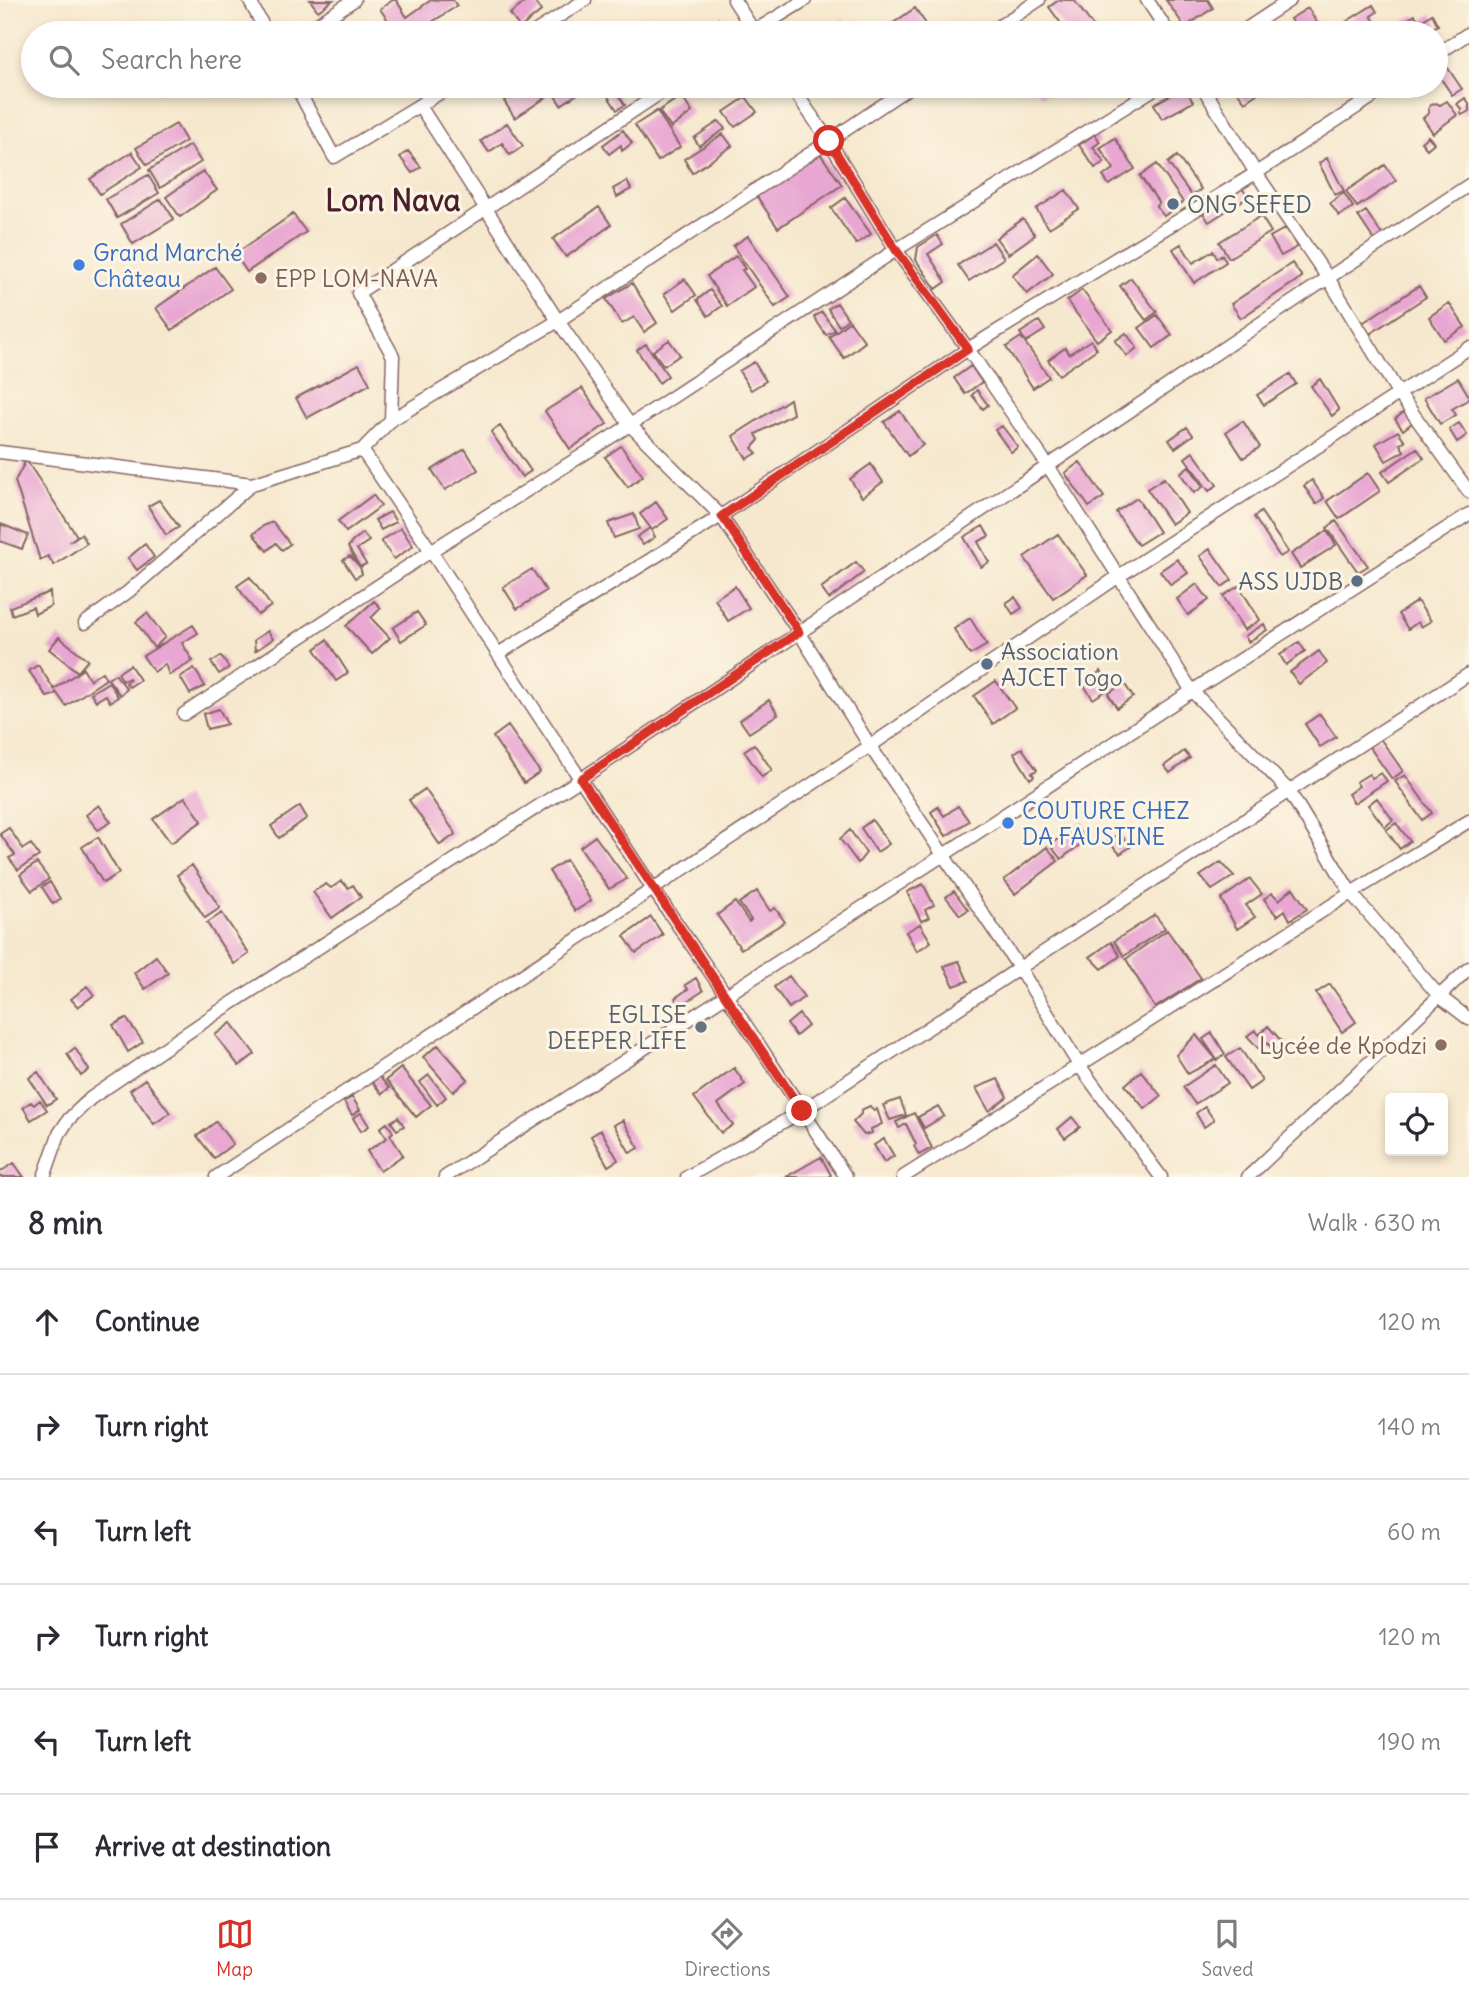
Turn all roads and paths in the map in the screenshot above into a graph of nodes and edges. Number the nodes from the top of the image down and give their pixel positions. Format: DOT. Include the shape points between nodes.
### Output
graph roads {
  1 [pos="249,0"];
  2 [pos="354,0"];
  3 [pos="584,0"];
  4 [pos="734,0"];
  5 [pos="804,0"];
  6 [pos="1039,0"];
  7 [pos="1147,0"];
  8 [pos="1290,0"];
  9 [pos="260,21"];
  10 [pos="322,21"];
  11 [pos="552,21"];
  12 [pos="746,21"];
  13 [pos="772,21"];
  14 [pos="1007,21"];
  15 [pos="1161,21"];
  16 [pos="1258,21"];
  17 [pos="1469,33"];
  18 [pos="1448,47"];
  19 [pos="302,98"];
  20 [pos="432,98"];
  21 [pos="653,98"];
  22 [pos="799,98"];
  23 [pos="893,98"];
  24 [pos="1140,98"];
  25 [pos="1209,98"];
  26 [pos="1371,98"];
  27 [pos="420,106"];
  28 [pos="829,141"];
  29 [pos="1255,173"];
  30 [pos="1469,186"];
  31 [pos="486,207"];
  32 [pos="896,250"];
  33 [pos="1328,278"];
  34 [pos="558,321"];
  35 [pos="1469,348"];
  36 [pos="968,349"];
  37 [pos="1399,394"];
  38 [pos="391,420"];
  39 [pos="630,425"];
  40 [pos="362,450"];
  41 [pos="0,452"];
  42 [pos="1048,466"];
  43 [pos="252,484"];
  44 [pos="1469,492"];
  45 [pos="1469,514"];
  46 [pos="722,516"];
  47 [pos="432,551"];
  48 [pos="1119,576"];
  49 [pos="85,623"];
  50 [pos="799,632"];
  51 [pos="498,654"];
  52 [pos="1469,674"];
  53 [pos="1192,691"];
  54 [pos="184,714"];
  55 [pos="870,746"];
  56 [pos="581,779"];
  57 [pos="1289,791"];
  58 [pos="1469,821"];
  59 [pos="945,854"];
  60 [pos="653,889"];
  61 [pos="1351,893"];
  62 [pos="1469,968"];
  63 [pos="1020,969"];
  64 [pos="726,995"];
  65 [pos="1439,996"];
  66 [pos="1469,1019"];
  67 [pos="1079,1065"];
  68 [pos="802,1111"];
  69 [pos="44,1177"];
  70 [pos="216,1177"];
  71 [pos="445,1177"];
  72 [pos="687,1177"];
  73 [pos="846,1177"];
  74 [pos="903,1177"];
  75 [pos="1161,1177"];
  76 [pos="1248,1177"];
  1 -- 9 [label="street"];
  2 -- 10 [label="street"];
  3 -- 11 [label="street"];
  4 -- 12 [label="street"];
  5 -- 13 [label="street"];
  6 -- 14 [label="street"];
  7 -- 15 [label="street"];
  8 -- 16 [label="street"];
  17 -- 18 [label="street"];
  19 -- 27 [label="street" via="334,157"];
  20 -- 27 [label="street"];
  21 -- 31 [label="street"];
  22 -- 28 [label="street"];
  23 -- 28 [label="street"];
  24 -- 32 [label="street"];
  25 -- 29 [label="street"];
  26 -- 29 [label="street"];
  27 -- 31 [label="street"];
  28 -- 32 [label="street"];
  28 -- 34 [label="street"];
  29 -- 33 [label="street"];
  29 -- 36 [label="street"];
  30 -- 33 [label="street"];
  31 -- 34 [label="street"];
  31 -- 38 [label="street" via="358,293 393,356"];
  32 -- 36 [label="street"];
  32 -- 39 [label="street"];
  33 -- 37 [label="street"];
  33 -- 42 [label="street"];
  34 -- 38 [label="street"];
  34 -- 39 [label="street"];
  35 -- 37 [label="street"];
  36 -- 42 [label="street"];
  36 -- 46 [label="street"];
  37 -- 44 [label="street"];
  37 -- 48 [label="street"];
  38 -- 40 [label="street"];
  39 -- 46 [label="street"];
  39 -- 47 [label="street"];
  40 -- 43 [label="street"];
  40 -- 47 [label="street"];
  41 -- 43 [label="street"];
  42 -- 48 [label="street"];
  42 -- 50 [label="street"];
  43 -- 49 [label="street" via="128,592"];
  45 -- 53 [label="street"];
  46 -- 50 [label="street"];
  46 -- 51 [label="street"];
  47 -- 51 [label="street"];
  47 -- 54 [label="street"];
  48 -- 53 [label="street"];
  48 -- 55 [label="street"];
  50 -- 55 [label="street"];
  50 -- 56 [label="street"];
  51 -- 56 [label="street"];
  52 -- 57 [label="street"];
  53 -- 57 [label="street"];
  53 -- 59 [label="street"];
  55 -- 59 [label="street"];
  55 -- 60 [label="street"];
  56 -- 60 [label="street"];
  56 -- 69 [label="street" via="92,1098 59,1134"];
  57 -- 61 [label="street"];
  57 -- 63 [label="street"];
  58 -- 61 [label="street"];
  59 -- 63 [label="street"];
  59 -- 64 [label="street"];
  60 -- 64 [label="street"];
  60 -- 70 [label="street"];
  61 -- 65 [label="street"];
  61 -- 67 [label="street"];
  62 -- 65 [label="street"];
  63 -- 67 [label="street"];
  63 -- 68 [label="street"];
  64 -- 68 [label="street"];
  64 -- 71 [label="street"];
  65 -- 66 [label="street"];
  65 -- 76 [label="street"];
  67 -- 74 [label="street"];
  67 -- 75 [label="street"];
  68 -- 72 [label="street"];
  68 -- 73 [label="street"];
}
